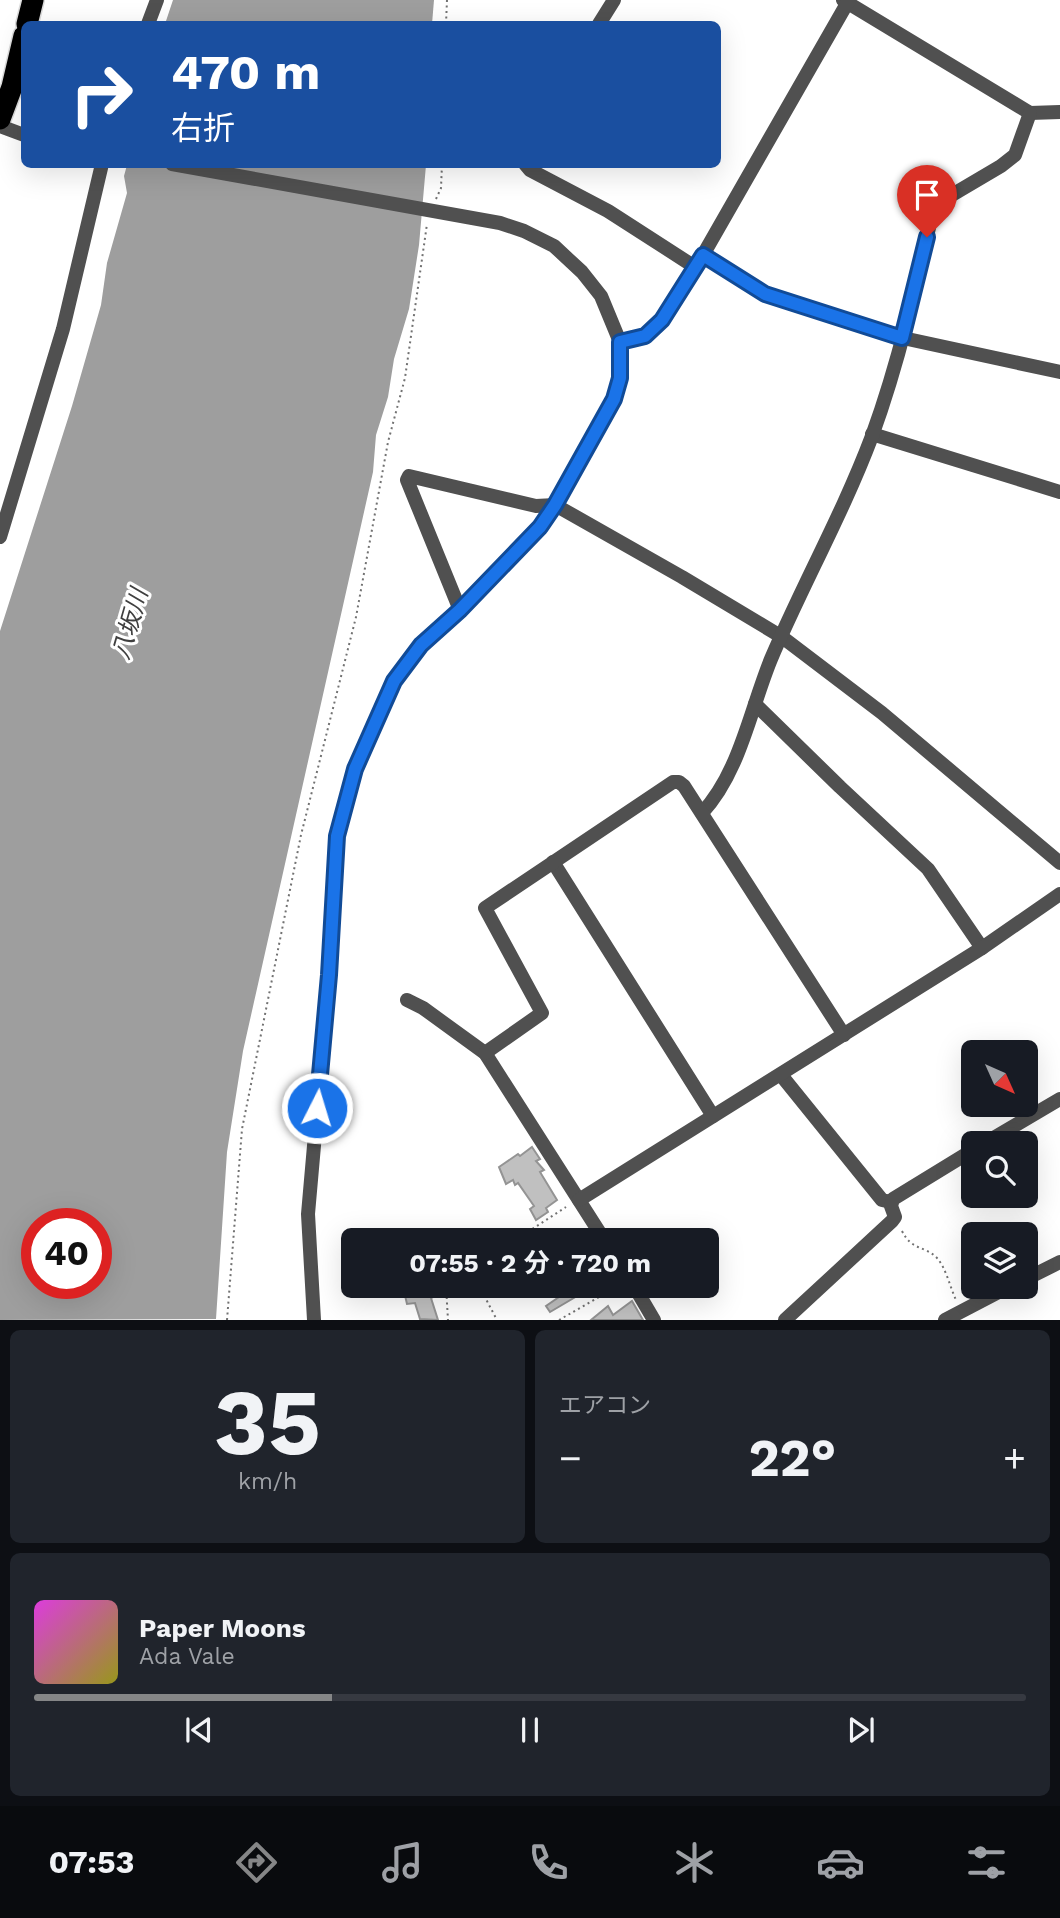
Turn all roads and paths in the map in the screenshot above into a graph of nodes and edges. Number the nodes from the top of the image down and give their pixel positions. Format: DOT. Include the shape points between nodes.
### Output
graph roads {
  1 [pos="33,0"];
  2 [pos="157,0"];
  3 [pos="447,0"];
  4 [pos="614,0"];
  5 [pos="847,1"];
  6 [pos="28,21"];
  7 [pos="149,21"];
  8 [pos="446,21"];
  9 [pos="601,21"];
  10 [pos="21,49"];
  11 [pos="1060,112"];
  12 [pos="1030,113"];
  13 [pos="0,119"];
  14 [pos="0,126"];
  15 [pos="21,134"];
  16 [pos="101,168"];
  17 [pos="194,168"];
  18 [pos="442,168"];
  19 [pos="528,168"];
  20 [pos="430,211"];
  21 [pos="699,261"];
  22 [pos="902,338"];
  23 [pos="620,342"];
  24 [pos="1060,372"];
  25 [pos="872,434"];
  26 [pos="1060,492"];
  27 [pos="555,505"];
  28 [pos="0,537"];
  29 [pos="460,610"];
  30 [pos="782,638"];
  31 [pos="755,704"];
  32 [pos="702,813"];
  33 [pos="553,862"];
  34 [pos="1060,863"];
  35 [pos="1060,894"];
  36 [pos="982,948"];
  37 [pos="407,1000"];
  38 [pos="844,1035"];
  39 [pos="485,1053"];
  40 [pos="781,1075"];
  41 [pos="1060,1099"];
  42 [pos="713,1116"];
  43 [pos="1005,1131"];
  44 [pos="961,1157"];
  45 [pos="579,1200"];
  46 [pos="891,1202"];
  47 [pos="895,1217"];
  48 [pos="535,1228"];
  49 [pos="597,1228"];
  50 [pos="1060,1263"];
  51 [pos="1038,1273"];
  52 [pos="447,1298"];
  53 [pos="485,1298"];
  54 [pos="597,1298"];
  55 [pos="641,1298"];
  56 [pos="983,1299"];
  57 [pos="961,1310"];
  58 [pos="227,1320"];
  59 [pos="314,1320"];
  60 [pos="448,1320"];
  61 [pos="497,1320"];
  62 [pos="559,1320"];
  63 [pos="654,1320"];
  64 [pos="785,1320"];
  65 [pos="945,1320"];
  1 -- 6 [label="highway"];
  2 -- 7 [label="street"];
  3 -- 8 [label="path"];
  4 -- 9 [label="street"];
  5 -- 12 [label="street"];
  5 -- 21 [label="street"];
  10 -- 13 [label="highway"];
  11 -- 12 [label="street"];
  12 -- 22 [label="street" via="1015,155 933,210"];
  14 -- 15 [label="street"];
  16 -- 28 [label="street" via="63,329"];
  17 -- 20 [label="street"];
  18 -- 20 [label="path" via="441,188"];
  19 -- 21 [label="street"];
  20 -- 23 [label="street" via="500,223 554,246 601,296"];
  20 -- 58 [label="path" via="405,378 388,442 356,617 301,835 242,1129"];
  21 -- 22 [label="street" via="765,294"];
  21 -- 23 [label="street" via="662,320 645,336"];
  22 -- 24 [label="street"];
  22 -- 25 [label="street"];
  23 -- 27 [label="street" via="620,378 614,399"];
  25 -- 26 [label="street"];
  25 -- 30 [label="street"];
  27 -- 29 [label="street" via="540,527"];
  27 -- 29 [label="street" via="536,506 409,476"];
  27 -- 30 [label="street"];
  29 -- 59 [label="street" via="421,645 394,681 355,769 337,836 308,1214"];
  30 -- 31 [label="street"];
  30 -- 34 [label="street" via="882,713"];
  31 -- 32 [label="street" via="730,771"];
  31 -- 36 [label="street" via="929,869"];
  32 -- 33 [label="street" via="684,786 673,782"];
  32 -- 38 [label="street"];
  33 -- 39 [label="street" via="485,908 542,1013"];
  33 -- 42 [label="street"];
  35 -- 36 [label="street"];
  36 -- 38 [label="street"];
  37 -- 39 [label="street"];
  38 -- 40 [label="street"];
  39 -- 45 [label="street"];
  40 -- 42 [label="street"];
  40 -- 46 [label="street" via="882,1200"];
  41 -- 43 [label="street"];
  42 -- 45 [label="street"];
  44 -- 46 [label="street"];
  45 -- 48 [label="path"];
  45 -- 49 [label="street"];
  46 -- 47 [label="street"];
  47 -- 57 [label="path" via="910,1244 939,1260"];
  47 -- 64 [label="street"];
  50 -- 51 [label="street"];
  52 -- 60 [label="path"];
  53 -- 61 [label="path"];
  54 -- 62 [label="path"];
  55 -- 63 [label="street"];
  56 -- 57 [label="street"];
  57 -- 65 [label="street"];
}
